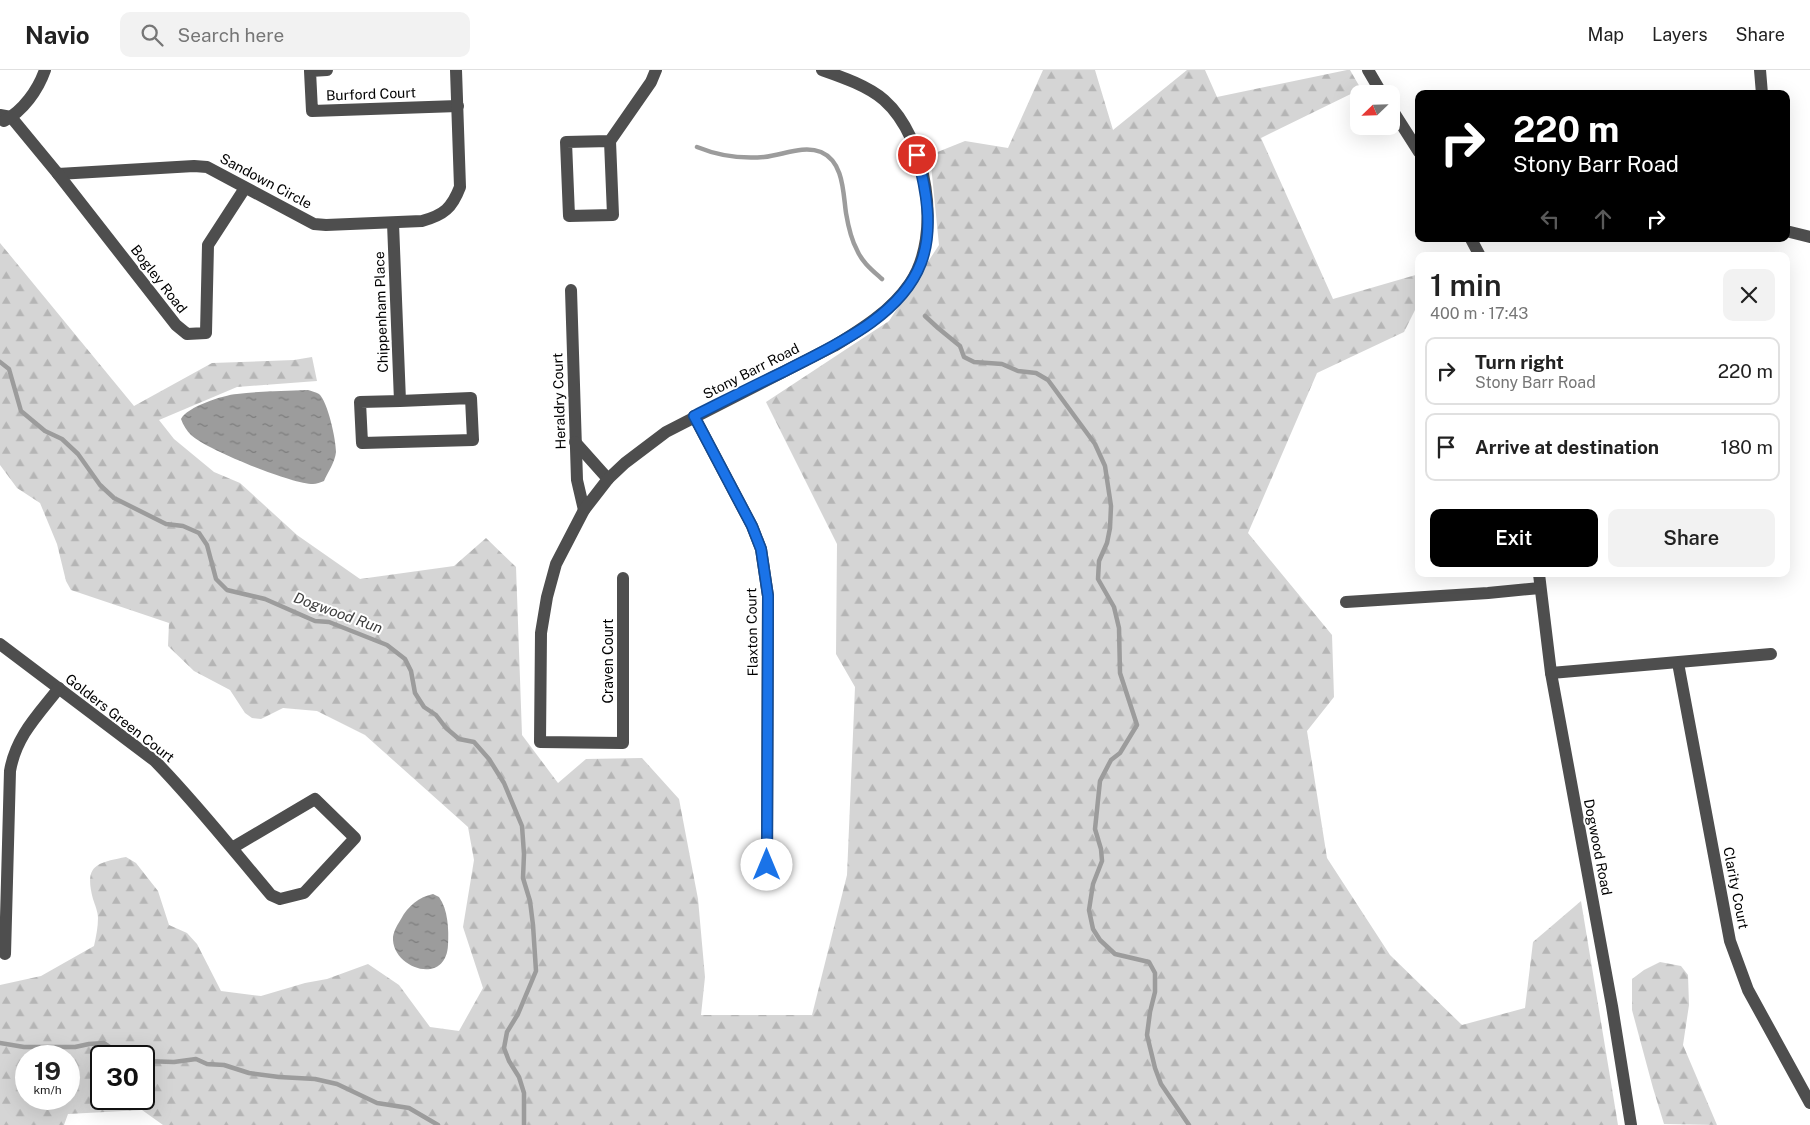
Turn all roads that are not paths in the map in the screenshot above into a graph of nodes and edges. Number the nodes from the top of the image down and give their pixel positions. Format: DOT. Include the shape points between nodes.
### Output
graph roads {
  1 [pos="45,70"];
  2 [pos="327,70"];
  3 [pos="456,70"];
  4 [pos="656,70"];
  5 [pos="1368,70"];
  6 [pos="1760,70"];
  7 [pos="826,71"];
  8 [pos="1377,85"];
  9 [pos="1762,90"];
  10 [pos="458,106"];
  11 [pos="4,119"];
  12 [pos="1400,122"];
  13 [pos="610,140"];
  14 [pos="1415,146"];
  15 [pos="58,174"];
  16 [pos="245,188"];
  17 [pos="393,223"];
  18 [pos="1790,233"];
  19 [pos="1810,237"];
  20 [pos="571,290"];
  21 [pos="400,401"];
  22 [pos="694,416"];
  23 [pos="575,442"];
  24 [pos="608,479"];
  25 [pos="584,510"];
  26 [pos="1539,577"];
  27 [pos="623,578"];
  28 [pos="1540,588"];
  29 [pos="1346,602"];
  30 [pos="0,644"];
  31 [pos="1771,654"];
  32 [pos="1678,663"];
  33 [pos="1551,673"];
  34 [pos="59,688"];
  35 [pos="623,743"];
  36 [pos="232,848"];
  37 [pos="767,865"];
  38 [pos="3,906"];
  39 [pos="5,954"];
  40 [pos="1810,1103"];
  41 [pos="1631,1125"];
  1 -- 11 [label="street" via="32,96"];
  2 -- 10 [label="street, Burford Court" via="310,71 312,111"];
  3 -- 10 [label="street, Sandown Circle"];
  4 -- 13 [label="street"];
  5 -- 8 [label="street"];
  6 -- 9 [label="street"];
  7 -- 22 [label="street, Stony Barr Road" via="883,99 905,125 924,179 928,211 927,239 921,264 896,300 860,330"];
  10 -- 17 [label="street, Sandown Circle" via="460,186 454,201 436,217"];
  11 -- 15 [label="street"];
  12 -- 14 [label="street"];
  13 -- 13 [label="street" via="613,215 569,216 566,142"];
  15 -- 16 [label="street, Sandown Circle" via="194,166 207,167"];
  15 -- 16 [label="street, Bogley Road" via="176,325 187,334 206,333 208,244"];
  16 -- 17 [label="street, Sandown Circle" via="314,224"];
  17 -- 21 [label="street, Chippenham Place"];
  18 -- 19 [label="street"];
  20 -- 23 [label="street, Heraldry Court"];
  21 -- 21 [label="street" via="360,402 362,443 473,440 471,398"];
  22 -- 24 [label="street, Stony Barr Road" via="644,448"];
  22 -- 37 [label="street, Flaxton Court" via="752,526 765,570 768,596"];
  23 -- 24 [label="street"];
  23 -- 25 [label="street, Heraldry Court" via="577,480"];
  24 -- 25 [label="street, Stony Barr Road"];
  25 -- 35 [label="street, Stony Barr Road" via="556,564 547,596 542,632 540,742"];
  26 -- 28 [label="street, Dogwood Road"];
  27 -- 35 [label="street, Craven Court"];
  28 -- 29 [label="street"];
  28 -- 33 [label="street, Dogwood Road"];
  30 -- 34 [label="street, Golders Green Court"];
  31 -- 32 [label="street"];
  32 -- 33 [label="street"];
  32 -- 40 [label="street, Clarity Court" via="1730,941 1748,990"];
  33 -- 41 [label="street, Dogwood Road"];
  34 -- 36 [label="street, Golders Green Court" via="155,761"];
  34 -- 38 [label="street" via="18,741 13,756"];
  36 -- 36 [label="street, Golders Green Court" via="271,895 280,899 304,893 355,838 315,799"];
  38 -- 39 [label="street"];
}
